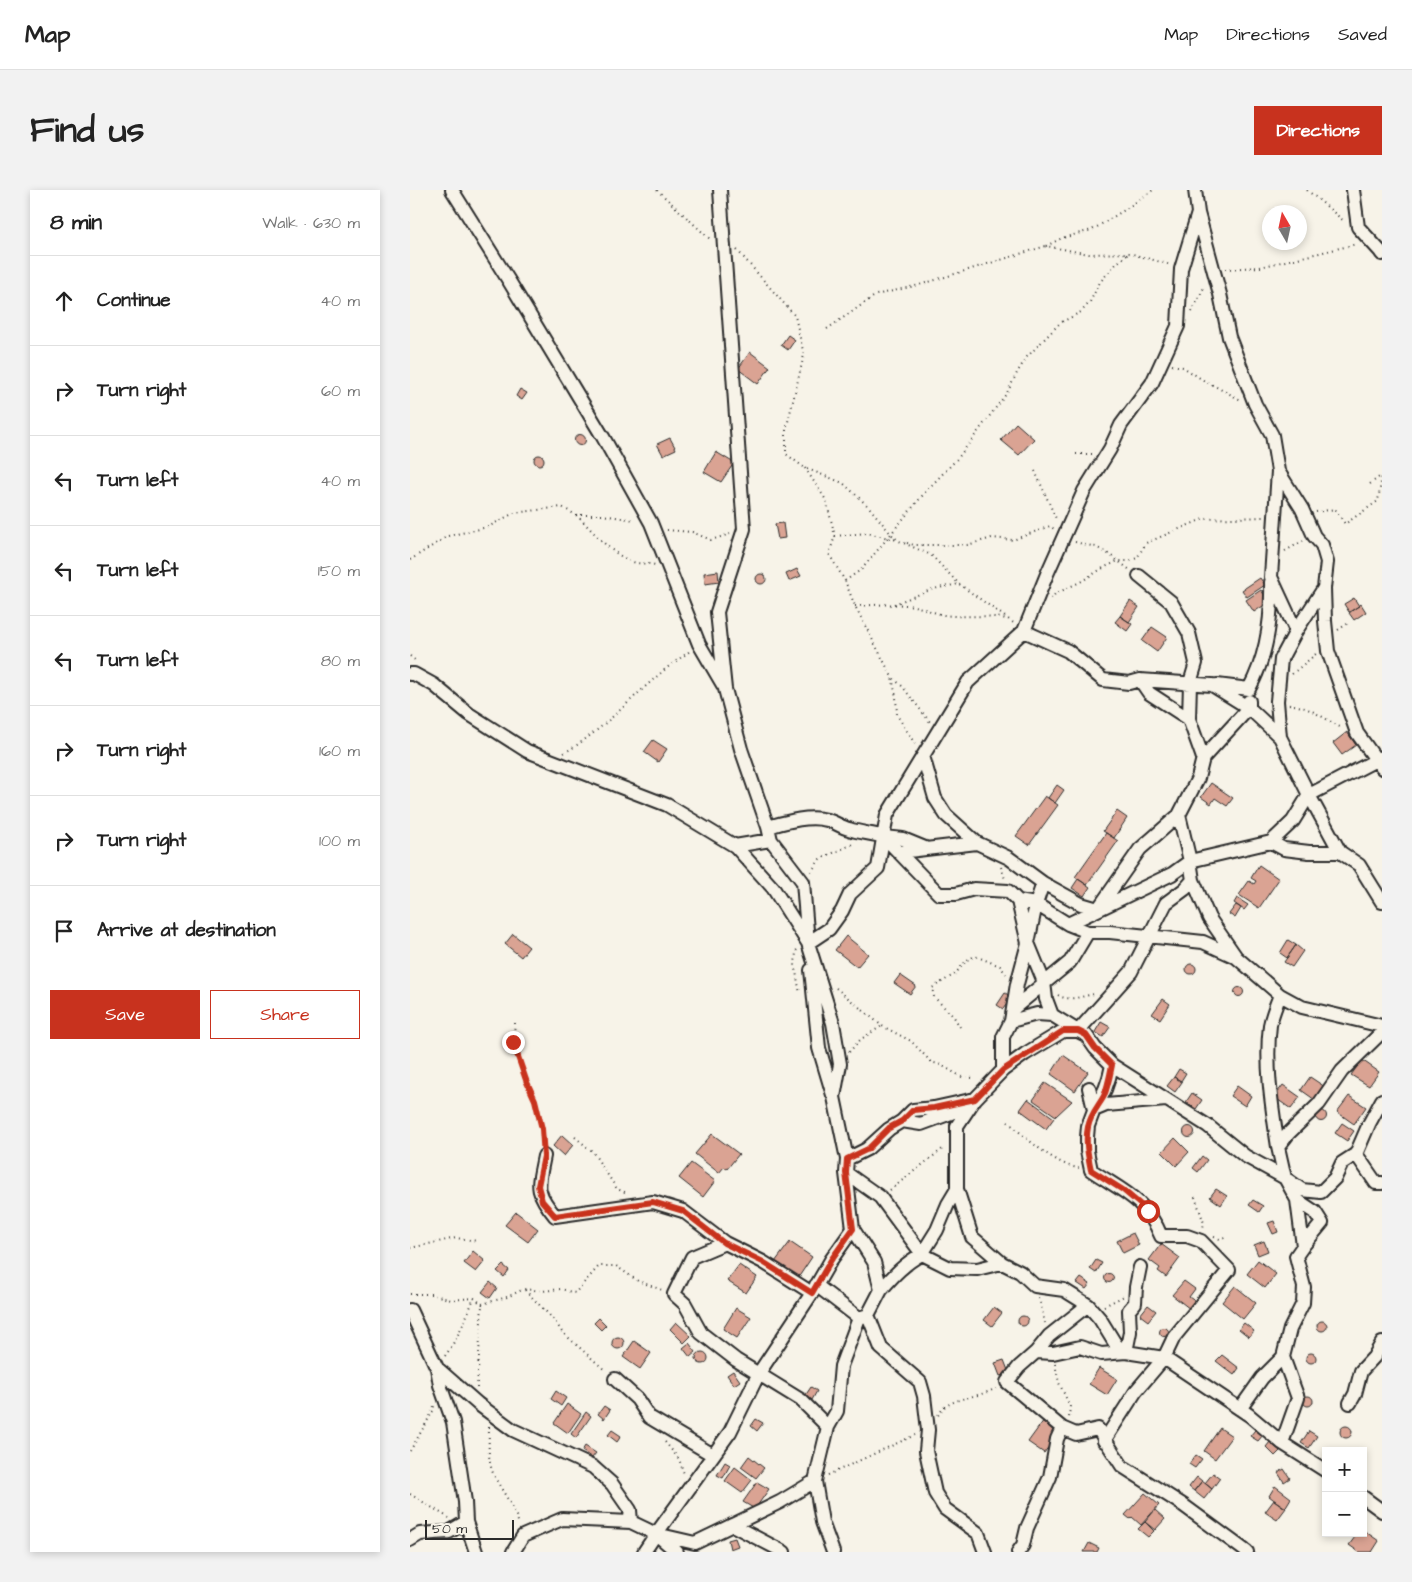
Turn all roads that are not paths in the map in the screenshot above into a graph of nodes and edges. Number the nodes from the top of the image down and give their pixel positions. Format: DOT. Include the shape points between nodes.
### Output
graph roads {
  1 [pos="452,190"];
  2 [pos="720,190"];
  3 [pos="1195,190"];
  4 [pos="1353,190"];
  5 [pos="1198,213"];
  6 [pos="1382,254"];
  7 [pos="1278,471"];
  8 [pos="1139,576"];
  9 [pos="1271,577"];
  10 [pos="1324,588"];
  11 [pos="1296,630"];
  12 [pos="1024,631"];
  13 [pos="410,674"];
  14 [pos="1140,680"];
  15 [pos="1190,683"];
  16 [pos="1212,685"];
  17 [pos="725,689"];
  18 [pos="1249,689"];
  19 [pos="1249,708"];
  20 [pos="1189,719"];
  21 [pos="1280,737"];
  22 [pos="923,756"];
  23 [pos="1203,758"];
  24 [pos="1380,762"];
  25 [pos="1308,795"];
  26 [pos="1178,815"];
  27 [pos="768,827"];
  28 [pos="878,835"];
  29 [pos="771,840"];
  30 [pos="1271,842"];
  31 [pos="977,843"];
  32 [pos="735,846"];
  33 [pos="927,849"];
  34 [pos="900,852"];
  35 [pos="1340,852"];
  36 [pos="1190,861"];
  37 [pos="1193,880"];
  38 [pos="1043,883"];
  39 [pos="1018,901"];
  40 [pos="1382,902"];
  41 [pos="1036,904"];
  42 [pos="1098,909"];
  43 [pos="1068,924"];
  44 [pos="1088,932"];
  45 [pos="1148,937"];
  46 [pos="808,943"];
  47 [pos="1028,943"];
  48 [pos="1236,957"];
  49 [pos="1044,982"];
  50 [pos="1280,995"];
  51 [pos="1014,1008"];
  52 [pos="1052,1015"];
  53 [pos="1011,1021"];
  54 [pos="1382,1026"];
  55 [pos="1078,1031"];
  56 [pos="1382,1032"];
  57 [pos="1112,1065"];
  58 [pos="1003,1070"];
  59 [pos="1089,1088"];
  60 [pos="834,1097"];
  61 [pos="978,1097"];
  62 [pos="1166,1100"];
  63 [pos="1382,1100"];
  64 [pos="1094,1110"];
  65 [pos="1278,1147"];
  66 [pos="1356,1154"];
  67 [pos="544,1156"];
  68 [pos="847,1159"];
  69 [pos="846,1173"];
  70 [pos="1285,1178"];
  71 [pos="1382,1183"];
  72 [pos="957,1190"];
  73 [pos="1297,1200"];
  74 [pos="853,1229"];
  75 [pos="724,1243"];
  76 [pos="1303,1246"];
  77 [pos="922,1254"];
  78 [pos="1002,1263"];
  79 [pos="1140,1267"];
  80 [pos="814,1289"];
  81 [pos="881,1290"];
  82 [pos="1090,1309"];
  83 [pos="410,1310"];
  84 [pos="863,1317"];
  85 [pos="1382,1343"];
  86 [pos="1036,1352"];
  87 [pos="1126,1352"];
  88 [pos="1283,1357"];
  89 [pos="1164,1358"];
  90 [pos="1378,1361"];
  91 [pos="437,1368"];
  92 [pos="759,1373"];
  93 [pos="615,1379"];
  94 [pos="1350,1403"];
  95 [pos="1240,1409"];
  96 [pos="828,1427"];
  97 [pos="1062,1428"];
  98 [pos="1104,1441"];
  99 [pos="1282,1443"];
  100 [pos="713,1455"];
  101 [pos="1322,1468"];
  102 [pos="815,1481"];
  103 [pos="1367,1500"];
  104 [pos="1382,1511"];
  105 [pos="466,1522"];
  106 [pos="631,1522"];
  107 [pos="732,1525"];
  108 [pos="656,1534"];
  109 [pos="410,1540"];
  110 [pos="476,1552"];
  111 [pos="513,1552"];
  112 [pos="644,1552"];
  113 [pos="677,1552"];
  114 [pos="784,1552"];
  115 [pos="833,1552"];
  116 [pos="986,1552"];
  117 [pos="1018,1552"];
  118 [pos="1247,1552"];
  1 -- 17 [label="street" via="603,436 651,523 700,644"];
  2 -- 17 [label="street" via="731,252 744,529 717,612"];
  3 -- 5 [label="street"];
  4 -- 6 [label="street" via="1358,227"];
  5 -- 7 [label="street" via="1229,337 1272,435"];
  5 -- 12 [label="street" via="1181,269 1178,326 1152,382 1121,425 1084,491"];
  7 -- 9 [label="street"];
  7 -- 10 [label="street" via="1322,546 1326,562"];
  8 -- 15 [label="street" via="1171,602 1189,633 1196,663"];
  9 -- 11 [label="street"];
  9 -- 18 [label="street" via="1272,604 1266,644"];
  10 -- 11 [label="street"];
  10 -- 24 [label="street" via="1328,651 1357,733"];
  11 -- 21 [label="street" via="1281,659 1277,701"];
  12 -- 14 [label="street" via="1068,651 1103,680 1129,683"];
  12 -- 22 [label="street" via="968,682"];
  13 -- 32 [label="street" via="434,685 468,714 527,751 667,805"];
  14 -- 15 [label="street"];
  14 -- 20 [label="street" via="1149,692"];
  15 -- 16 [label="street"];
  15 -- 20 [label="street"];
  16 -- 18 [label="street"];
  16 -- 19 [label="street"];
  17 -- 27 [label="street"];
  18 -- 19 [label="street"];
  19 -- 21 [label="street"];
  19 -- 23 [label="street"];
  20 -- 23 [label="street"];
  21 -- 25 [label="street"];
  22 -- 28 [label="street" via="887,814"];
  22 -- 31 [label="street" via="935,798 946,815"];
  23 -- 26 [label="street" via="1198,778"];
  24 -- 25 [label="street"];
  25 -- 30 [label="street" via="1293,820"];
  25 -- 35 [label="street"];
  26 -- 36 [label="street"];
  26 -- 42 [label="street" via="1140,849"];
  27 -- 28 [label="street" via="813,818"];
  27 -- 29 [label="street"];
  28 -- 33 [label="street" via="903,839"];
  28 -- 34 [label="street"];
  28 -- 46 [label="street" via="878,868 850,894 829,929"];
  29 -- 32 [label="street"];
  29 -- 46 [label="street" via="803,882"];
  30 -- 35 [label="street" via="1284,849"];
  30 -- 36 [label="street"];
  31 -- 33 [label="street"];
  31 -- 38 [label="street" via="1009,858"];
  32 -- 46 [label="street" via="773,888"];
  33 -- 34 [label="street"];
  34 -- 39 [label="street" via="939,894 974,889 1008,891"];
  35 -- 40 [label="street" via="1359,865"];
  36 -- 37 [label="street"];
  36 -- 42 [label="street" via="1172,874"];
  37 -- 45 [label="street" via="1166,903"];
  37 -- 48 [label="street" via="1209,918"];
  38 -- 41 [label="street"];
  38 -- 42 [label="street" via="1081,904"];
  39 -- 41 [label="street"];
  39 -- 47 [label="street"];
  41 -- 43 [label="street"];
  41 -- 47 [label="street"];
  42 -- 43 [label="street"];
  43 -- 44 [label="street"];
  44 -- 45 [label="street"];
  44 -- 49 [label="street" via="1070,962"];
  45 -- 48 [label="street" via="1203,942"];
  45 -- 55 [label="street" via="1130,972"];
  46 -- 60 [label="street" via="819,1048"];
  46 -- 60 [label="street" via="833,1023 840,1064"];
  47 -- 49 [label="street"];
  47 -- 51 [label="street"];
  48 -- 50 [label="street"];
  49 -- 51 [label="street"];
  49 -- 52 [label="street"];
  50 -- 54 [label="street" via="1302,1007"];
  50 -- 65 [label="street" via="1270,1023 1269,1053"];
  51 -- 53 [label="street"];
  52 -- 53 [label="street" via="1037,1014"];
  52 -- 55 [label="street"];
  53 -- 58 [label="street" via="1003,1037"];
  55 -- 57 [label="street" via="1086,1035"];
  55 -- 58 [label="street" via="1063,1031"];
  56 -- 65 [label="street" via="1342,1071 1319,1104"];
  57 -- 62 [label="street"];
  57 -- 64 [label="street" via="1103,1097"];
  58 -- 61 [label="street"];
  59 -- 64 [label="street"];
  60 -- 68 [label="street"];
  61 -- 68 [label="street" via="913,1110 868,1149"];
  61 -- 72 [label="street" via="957,1126"];
  62 -- 64 [label="street" via="1106,1105"];
  62 -- 70 [label="street" via="1208,1126 1245,1156"];
  63 -- 66 [label="street"];
  64 -- 89 [label="street" via="1087,1137 1091,1170 1148,1211 1161,1236 1188,1236 1201,1241 1229,1270 1174,1337"];
  65 -- 70 [label="street"];
  66 -- 70 [label="street" via="1342,1163 1335,1178 1321,1192 1302,1190"];
  66 -- 71 [label="street" via="1376,1183"];
  67 -- 75 [label="street" via="538,1186 542,1201 555,1216 653,1202 683,1211"];
  68 -- 69 [label="street"];
  69 -- 74 [label="street"];
  69 -- 77 [label="street" via="880,1197"];
  70 -- 73 [label="street"];
  72 -- 77 [label="street"];
  72 -- 78 [label="street" via="972,1237"];
  73 -- 76 [label="street"];
  73 -- 76 [label="street" via="1315,1212 1322,1223"];
  74 -- 80 [label="street"];
  74 -- 81 [label="street" via="874,1262"];
  75 -- 80 [label="street"];
  75 -- 92 [label="street" via="692,1257 674,1294 685,1304 701,1332 736,1360"];
  76 -- 88 [label="street" via="1296,1256 1304,1287 1303,1303 1290,1329"];
  77 -- 78 [label="street" via="950,1268 977,1269"];
  77 -- 81 [label="street" via="897,1272"];
  78 -- 82 [label="street" via="1020,1272 1036,1286 1064,1290"];
  79 -- 87 [label="street" via="1135,1303 1129,1310 1130,1332"];
  80 -- 84 [label="street"];
  80 -- 92 [label="street"];
  81 -- 84 [label="street"];
  82 -- 86 [label="street" via="1049,1336"];
  82 -- 87 [label="street" via="1116,1345"];
  83 -- 91 [label="street"];
  84 -- 96 [label="street" via="840,1366 837,1411"];
  84 -- 116 [label="street" via="881,1348 920,1382 928,1430 926,1451 935,1494 945,1509 978,1533"];
  85 -- 90 [label="street"];
  86 -- 87 [label="street" via="1052,1354 1080,1347 1101,1354"];
  86 -- 97 [label="street" via="1008,1382"];
  87 -- 89 [label="street"];
  88 -- 95 [label="street" via="1262,1378"];
  88 -- 99 [label="street" via="1298,1398"];
  89 -- 95 [label="street"];
  89 -- 98 [label="street" via="1136,1391"];
  90 -- 94 [label="street" via="1361,1371"];
  91 -- 105 [label="street" via="453,1422"];
  91 -- 106 [label="street" via="513,1430 593,1467 612,1484 630,1510"];
  92 -- 96 [label="street" via="802,1400"];
  92 -- 100 [label="street" via="730,1432"];
  93 -- 100 [label="street" via="637,1399 649,1416"];
  95 -- 99 [label="street"];
  96 -- 102 [label="street"];
  97 -- 98 [label="street" via="1076,1434 1098,1429"];
  97 -- 117 [label="street" via="1050,1477"];
  98 -- 118 [label="street" via="1122,1466"];
  99 -- 101 [label="street"];
  100 -- 108 [label="street"];
  102 -- 107 [label="street"];
  102 -- 115 [label="street" via="822,1522"];
  103 -- 104 [label="street"];
  105 -- 109 [label="street" via="449,1532 420,1534"];
  105 -- 110 [label="street"];
  106 -- 108 [label="street"];
  106 -- 111 [label="street" via="562,1519 522,1536"];
  107 -- 108 [label="street" via="695,1543"];
  107 -- 114 [label="street"];
  108 -- 112 [label="street"];
  108 -- 113 [label="street"];
}
